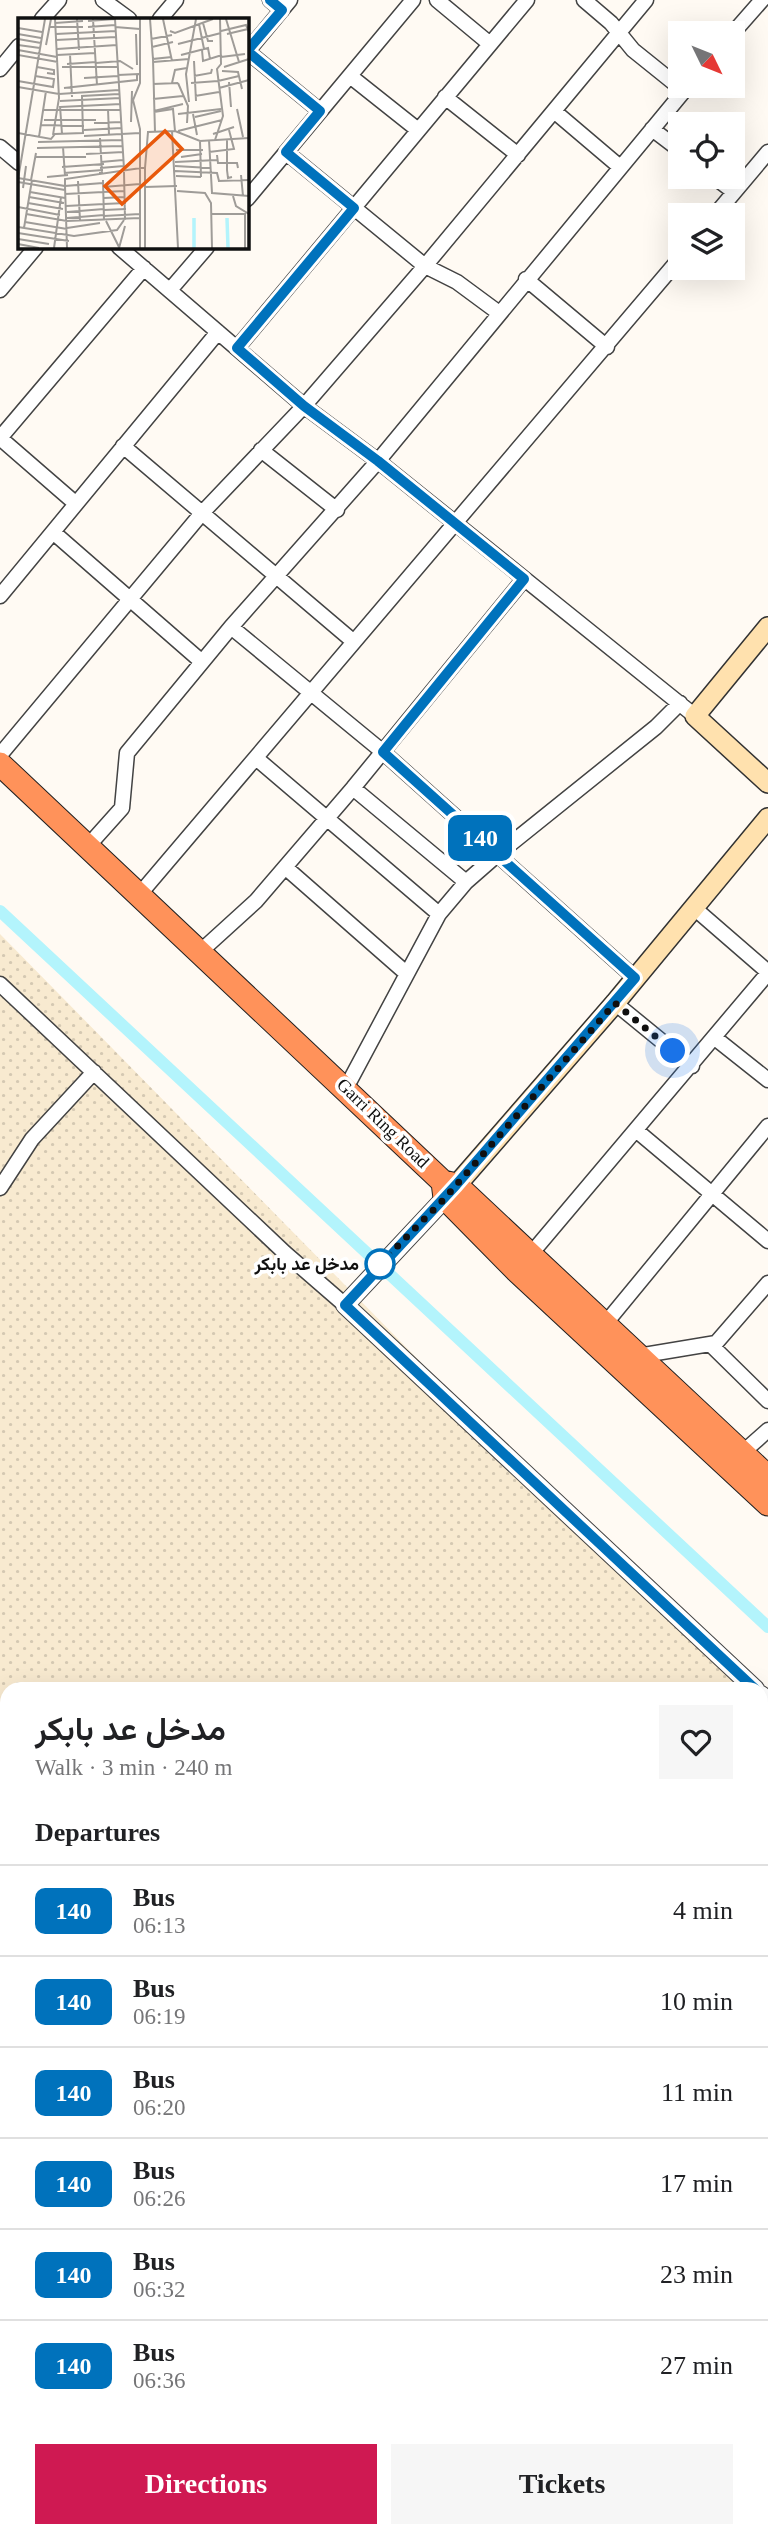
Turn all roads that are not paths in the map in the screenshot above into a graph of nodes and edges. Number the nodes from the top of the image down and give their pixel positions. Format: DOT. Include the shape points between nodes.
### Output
graph roads {
  1 [pos="59,0"];
  2 [pos="103,0"];
  3 [pos="176,0"];
  4 [pos="270,0"];
  5 [pos="413,0"];
  6 [pos="437,0"];
  7 [pos="527,0"];
  8 [pos="584,0"];
  9 [pos="646,0"];
  10 [pos="762,0"];
  11 [pos="286,5"];
  12 [pos="43,18"];
  13 [pos="128,18"];
  14 [pos="161,18"];
  15 [pos="744,21"];
  16 [pos="619,33"];
  17 [pos="490,44"];
  18 [pos="18,47"];
  19 [pos="248,50"];
  20 [pos="248,52"];
  21 [pos="0,69"];
  22 [pos="668,75"];
  23 [pos="350,76"];
  24 [pos="445,97"];
  25 [pos="678,98"];
  26 [pos="320,111"];
  27 [pos="554,111"];
  28 [pos="652,129"];
  29 [pos="418,130"];
  30 [pos="668,141"];
  31 [pos="0,147"];
  32 [pos="286,152"];
  33 [pos="768,152"];
  34 [pos="518,155"];
  35 [pos="18,162"];
  36 [pos="620,167"];
  37 [pos="730,189"];
  38 [pos="734,192"];
  39 [pos="248,198"];
  40 [pos="725,203"];
  41 [pos="354,208"];
  42 [pos="35,248"];
  43 [pos="120,248"];
  44 [pos="206,248"];
  45 [pos="425,266"];
  46 [pos="144,268"];
  47 [pos="668,273"];
  48 [pos="526,279"];
  49 [pos="0,290"];
  50 [pos="170,290"];
  51 [pos="499,313"];
  52 [pos="218,332"];
  53 [pos="607,347"];
  54 [pos="237,348"];
  55 [pos="304,406"];
  56 [pos="123,446"];
  57 [pos="261,450"];
  58 [pos="378,461"];
  59 [pos="75,503"];
  60 [pos="337,510"];
  61 [pos="202,513"];
  62 [pos="454,525"];
  63 [pos="53,532"];
  64 [pos="277,577"];
  65 [pos="524,579"];
  66 [pos="0,596"];
  67 [pos="129,597"];
  68 [pos="231,627"];
  69 [pos="768,627"];
  70 [pos="354,642"];
  71 [pos="202,662"];
  72 [pos="310,694"];
  73 [pos="687,709"];
  74 [pos="383,752"];
  75 [pos="0,755"];
  76 [pos="256,758"];
  77 [pos="0,764"];
  78 [pos="768,783"];
  79 [pos="353,788"];
  80 [pos="768,818"];
  81 [pos="326,820"];
  82 [pos="88,846"];
  83 [pos="498,855"];
  84 [pos="285,867"];
  85 [pos="466,882"];
  86 [pos="139,895"];
  87 [pos="693,907"];
  88 [pos="439,914"];
  89 [pos="201,951"];
  90 [pos="406,973"];
  91 [pos="768,973"];
  92 [pos="635,978"];
  93 [pos="0,984"];
  94 [pos="615,1003"];
  95 [pos="715,1038"];
  96 [pos="692,1066"];
  97 [pos="94,1072"];
  98 [pos="768,1080"];
  99 [pos="346,1088"];
  100 [pos="768,1126"];
  101 [pos="636,1131"];
  102 [pos="0,1188"];
  103 [pos="448,1188"];
  104 [pos="710,1194"];
  105 [pos="768,1241"];
  106 [pos="530,1255"];
  107 [pos="766,1289"];
  108 [pos="345,1305"];
  109 [pos="604,1324"];
  110 [pos="711,1345"];
  111 [pos="638,1356"];
  112 [pos="768,1401"];
  113 [pos="768,1430"];
  114 [pos="742,1453"];
  115 [pos="768,1477"];
  116 [pos="768,1504"];
  117 [pos="748,1682"];
  1 -- 12 [label="street"];
  2 -- 13 [label="street"];
  3 -- 14 [label="street"];
  4 -- 11 [label="street"];
  5 -- 23 [label="street"];
  6 -- 17 [label="street"];
  7 -- 17 [label="street"];
  8 -- 16 [label="street"];
  9 -- 16 [label="street"];
  10 -- 15 [label="street"];
  11 -- 19 [label="street"];
  16 -- 22 [label="street" via="633,50"];
  16 -- 27 [label="street"];
  17 -- 24 [label="street"];
  18 -- 21 [label="street"];
  20 -- 26 [label="street"];
  23 -- 26 [label="street"];
  23 -- 29 [label="street"];
  24 -- 29 [label="street"];
  24 -- 34 [label="street"];
  25 -- 28 [label="street"];
  26 -- 32 [label="street"];
  27 -- 34 [label="street"];
  27 -- 36 [label="street"];
  28 -- 30 [label="street"];
  28 -- 36 [label="street"];
  29 -- 41 [label="street"];
  31 -- 35 [label="street"];
  32 -- 39 [label="street"];
  32 -- 41 [label="street"];
  33 -- 38 [label="street"];
  34 -- 45 [label="street"];
  36 -- 48 [label="street"];
  37 -- 38 [label="street"];
  38 -- 40 [label="street"];
  41 -- 45 [label="street"];
  41 -- 54 [label="street"];
  42 -- 49 [label="street"];
  43 -- 46 [label="street"];
  44 -- 50 [label="street"];
  45 -- 51 [label="street" via="457,282"];
  45 -- 55 [label="street"];
  46 -- 50 [label="street"];
  46 -- 59 [label="street" via="0,438"];
  47 -- 53 [label="street"];
  48 -- 51 [label="street"];
  48 -- 53 [label="street"];
  50 -- 52 [label="street"];
  51 -- 58 [label="street"];
  52 -- 54 [label="street"];
  52 -- 56 [label="street"];
  53 -- 62 [label="street"];
  54 -- 55 [label="street"];
  55 -- 57 [label="street"];
  55 -- 58 [label="street"];
  56 -- 59 [label="street"];
  56 -- 61 [label="street"];
  57 -- 60 [label="street"];
  57 -- 61 [label="street"];
  58 -- 60 [label="street"];
  58 -- 62 [label="street"];
  59 -- 63 [label="street"];
  60 -- 64 [label="street"];
  61 -- 64 [label="street"];
  61 -- 67 [label="street"];
  62 -- 65 [label="street"];
  62 -- 70 [label="street"];
  63 -- 66 [label="street"];
  63 -- 67 [label="street"];
  64 -- 68 [label="street"];
  64 -- 70 [label="street"];
  65 -- 73 [label="street"];
  65 -- 74 [label="street"];
  67 -- 71 [label="street"];
  67 -- 75 [label="street"];
  68 -- 71 [label="street"];
  68 -- 72 [label="street"];
  69 -- 73 [label="main road"];
  70 -- 72 [label="street"];
  71 -- 82 [label="street" via="127,753 122,808"];
  72 -- 74 [label="street"];
  72 -- 76 [label="street"];
  73 -- 78 [label="main road"];
  73 -- 83 [label="street" via="656,727"];
  74 -- 79 [label="street"];
  74 -- 83 [label="street"];
  76 -- 81 [label="street"];
  76 -- 86 [label="street"];
  77 -- 82 [label="highway, Garri Ring Road"];
  79 -- 81 [label="street"];
  79 -- 85 [label="street"];
  80 -- 87 [label="main road"];
  81 -- 84 [label="street"];
  81 -- 88 [label="street"];
  82 -- 86 [label="highway, Garri Ring Road"];
  83 -- 85 [label="street"];
  83 -- 92 [label="street"];
  84 -- 89 [label="street" via="256,901"];
  84 -- 90 [label="street"];
  85 -- 88 [label="street"];
  86 -- 89 [label="highway, Garri Ring Road"];
  87 -- 91 [label="street"];
  87 -- 92 [label="main road"];
  88 -- 90 [label="street"];
  89 -- 99 [label="highway, Garri Ring Road"];
  90 -- 99 [label="street"];
  91 -- 95 [label="street"];
  92 -- 94 [label="main road"];
  93 -- 97 [label="street"];
  94 -- 96 [label="street"];
  94 -- 103 [label="main road"];
  95 -- 96 [label="street"];
  95 -- 98 [label="street"];
  96 -- 101 [label="street"];
  97 -- 102 [label="street" via="32,1139"];
  97 -- 108 [label="street"];
  99 -- 103 [label="highway, Garri Ring Road"];
  100 -- 104 [label="street"];
  101 -- 104 [label="street"];
  101 -- 106 [label="street"];
  103 -- 106 [label="highway, Garri Ring Road"];
  103 -- 108 [label="street"];
  103 -- 116 [label="highway, Garri Ring Road" via="516,1270"];
  104 -- 105 [label="street"];
  104 -- 109 [label="street"];
  106 -- 109 [label="highway, Garri Ring Road"];
  107 -- 110 [label="street"];
  108 -- 117 [label="street"];
  109 -- 111 [label="highway, Garri Ring Road"];
  110 -- 111 [label="street"];
  110 -- 112 [label="street"];
  111 -- 114 [label="highway, Garri Ring Road"];
  113 -- 114 [label="street"];
  114 -- 115 [label="highway, Garri Ring Road"];
}
